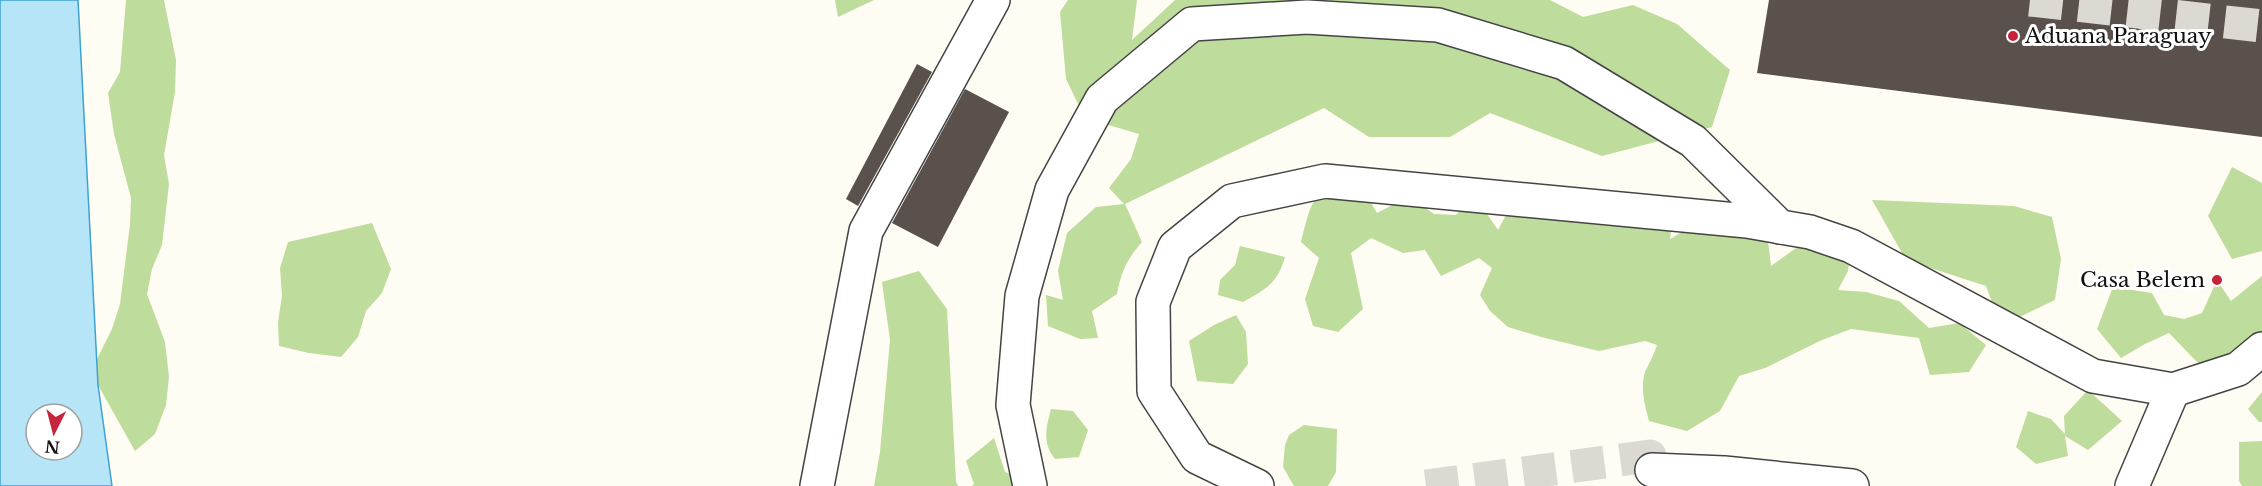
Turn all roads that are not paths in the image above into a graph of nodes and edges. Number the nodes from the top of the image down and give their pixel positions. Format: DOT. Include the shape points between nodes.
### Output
graph roads {
  1 [pos="993,0"];
  2 [pos="1780,227"];
  3 [pos="2262,349"];
  4 [pos="2173,390"];
  5 [pos="1652,470"];
  6 [pos="1715,479"];
  7 [pos="817,486"];
  8 [pos="1030,486"];
  9 [pos="1257,486"];
  10 [pos="1852,486"];
  11 [pos="2132,486"];
  1 -- 7 [label="lane" via="866,231"];
  2 -- 4 [label="lane" via="1851,246 2093,376"];
  2 -- 8 [label="lane" via="1693,141 1564,63 1438,25 1307,17 1192,24 1102,99 1052,190 1023,296 1013,405"];
  2 -- 9 [label="lane" via="1325,182 1232,201 1175,247 1153,302 1154,391 1197,457"];
  3 -- 4 [label="lane" via="2238,369"];
  4 -- 11 [label="lane"];
  5 -- 6 [label="lane"];
  6 -- 10 [label="lane"];
}
